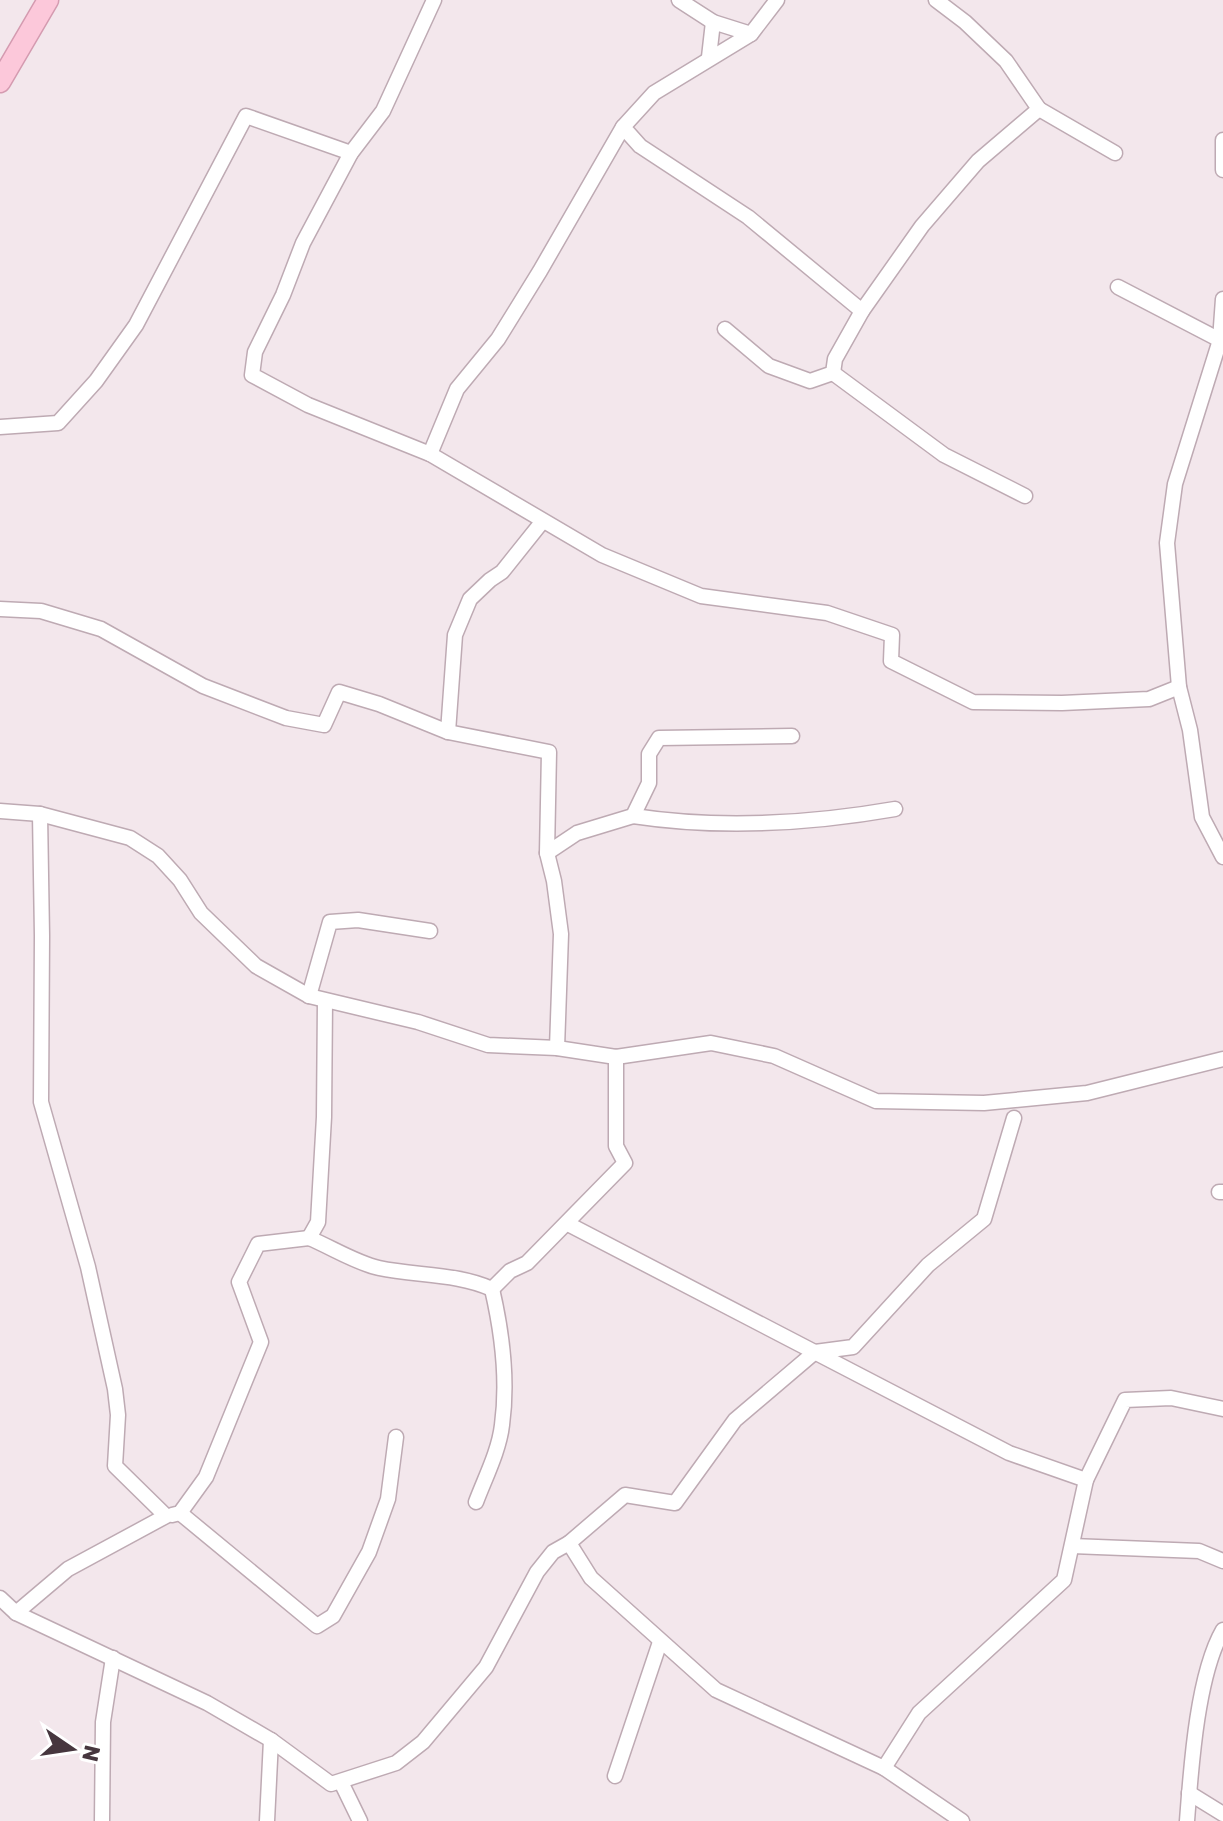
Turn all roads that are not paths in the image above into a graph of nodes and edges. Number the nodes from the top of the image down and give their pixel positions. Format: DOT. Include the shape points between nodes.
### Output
graph roads {
  1 [pos="48,0"];
  2 [pos="434,0"];
  3 [pos="679,0"];
  4 [pos="777,0"];
  5 [pos="936,0"];
  6 [pos="713,22"];
  7 [pos="751,34"];
  8 [pos="709,57"];
  9 [pos="0,82"];
  10 [pos="1039,109"];
  11 [pos="623,127"];
  12 [pos="1223,140"];
  13 [pos="351,153"];
  14 [pos="1115,153"];
  15 [pos="1223,170"];
  16 [pos="1118,287"];
  17 [pos="1223,299"];
  18 [pos="862,311"];
  19 [pos="725,329"];
  20 [pos="1220,340"];
  21 [pos="833,373"];
  22 [pos="0,427"];
  23 [pos="430,454"];
  24 [pos="1025,496"];
  25 [pos="542,522"];
  26 [pos="0,609"];
  27 [pos="1179,687"];
  28 [pos="448,732"];
  29 [pos="792,736"];
  30 [pos="895,809"];
  31 [pos="0,811"];
  32 [pos="40,814"];
  33 [pos="633,816"];
  34 [pos="547,853"];
  35 [pos="1223,857"];
  36 [pos="430,931"];
  37 [pos="309,996"];
  38 [pos="325,1001"];
  39 [pos="557,1048"];
  40 [pos="616,1057"];
  41 [pos="1223,1059"];
  42 [pos="1014,1118"];
  43 [pos="568,1224"];
  44 [pos="309,1238"];
  45 [pos="492,1289"];
  46 [pos="815,1352"];
  47 [pos="1223,1409"];
  48 [pos="396,1437"];
  49 [pos="1086,1480"];
  50 [pos="476,1502"];
  51 [pos="173,1515"];
  52 [pos="569,1543"];
  53 [pos="1072,1546"];
  54 [pos="1223,1561"];
  55 [pos="0,1598"];
  56 [pos="16,1613"];
  57 [pos="1223,1630"];
  58 [pos="660,1642"];
  59 [pos="113,1658"];
  60 [pos="271,1740"];
  61 [pos="884,1768"];
  62 [pos="615,1776"];
  63 [pos="341,1782"];
  64 [pos="1189,1793"];
  65 [pos="1223,1814"];
  66 [pos="102,1821"];
  67 [pos="267,1821"];
  68 [pos="360,1821"];
  69 [pos="962,1821"];
  70 [pos="1187,1821"];
  1 -- 9 [label="street"];
  2 -- 13 [label="street" via="383,111"];
  3 -- 6 [label="street"];
  4 -- 7 [label="street"];
  5 -- 10 [label="street" via="1006,61"];
  6 -- 7 [label="street"];
  6 -- 8 [label="street"];
  7 -- 8 [label="street"];
  8 -- 11 [label="street" via="654,93"];
  10 -- 14 [label="street"];
  10 -- 18 [label="street" via="978,161 922,226"];
  11 -- 18 [label="street" via="640,146 748,217"];
  11 -- 23 [label="street" via="498,339 457,389"];
  12 -- 15 [label="street"];
  13 -- 22 [label="street" via="246,116 136,325 96,381 58,423"];
  13 -- 23 [label="street" via="303,243 255,352 252,375 308,405"];
  16 -- 20 [label="street"];
  17 -- 20 [label="street"];
  18 -- 21 [label="street" via="835,359"];
  19 -- 21 [label="street" via="769,366 810,381"];
  20 -- 27 [label="street" via="1175,484 1167,543"];
  21 -- 24 [label="street" via="944,455"];
  23 -- 25 [label="street"];
  25 -- 27 [label="street" via="602,555 701,596 827,613 892,635 891,661 973,702 1149,699"];
  25 -- 28 [label="street" via="502,572 470,599 455,635"];
  26 -- 28 [label="street" via="41,611 101,629 203,686 286,718 324,725 339,692"];
  27 -- 35 [label="street" via="1202,817"];
  28 -- 34 [label="street" via="549,752"];
  29 -- 33 [label="street" via="659,738 649,754 649,783"];
  30 -- 33 [label="street" via="833,820 685,824"];
  31 -- 32 [label="street"];
  32 -- 37 [label="street" via="130,838 158,856 201,913 256,966"];
  32 -- 51 [label="street" via="41,1102 88,1267 115,1389 115,1466"];
  33 -- 34 [label="street" via="577,833"];
  34 -- 39 [label="street" via="561,934"];
  36 -- 37 [label="street" via="358,920 330,922"];
  37 -- 38 [label="street"];
  38 -- 39 [label="street" via="488,1045"];
  38 -- 44 [label="street" via="318,1222"];
  39 -- 40 [label="street"];
  40 -- 41 [label="street" via="711,1043 774,1056 876,1101 984,1103 1087,1093"];
  40 -- 43 [label="street" via="616,1146 625,1163"];
  42 -- 46 [label="street" via="984,1219 928,1265 853,1347"];
  43 -- 45 [label="street"];
  43 -- 46 [label="street"];
  44 -- 45 [label="street" via="377,1267"];
  44 -- 51 [label="street" via="258,1244 239,1282 261,1342 206,1477"];
  45 -- 50 [label="street" via="504,1385 502,1428"];
  46 -- 49 [label="street" via="1009,1453"];
  46 -- 52 [label="street" via="735,1420 675,1503 625,1495"];
  47 -- 49 [label="street" via="1171,1398 1125,1400"];
  48 -- 51 [label="street" via="388,1499 369,1552 333,1616 317,1626"];
  49 -- 53 [label="street"];
  51 -- 56 [label="street" via="68,1569"];
  52 -- 58 [label="street" via="591,1578"];
  52 -- 63 [label="street" via="553,1552 537,1572 486,1667 423,1742 396,1763"];
  53 -- 54 [label="street" via="1199,1551"];
  53 -- 61 [label="street" via="1064,1580 919,1713"];
  55 -- 56 [label="street"];
  56 -- 59 [label="street"];
  57 -- 64 [label="street" via="1205,1674"];
  58 -- 61 [label="street" via="716,1690"];
  58 -- 62 [label="street"];
  59 -- 60 [label="street"];
  59 -- 66 [label="street" via="103,1722"];
  60 -- 63 [label="street" via="331,1784"];
  60 -- 67 [label="street"];
  61 -- 69 [label="street"];
  63 -- 68 [label="street"];
  64 -- 65 [label="street"];
  64 -- 70 [label="street"];
}
